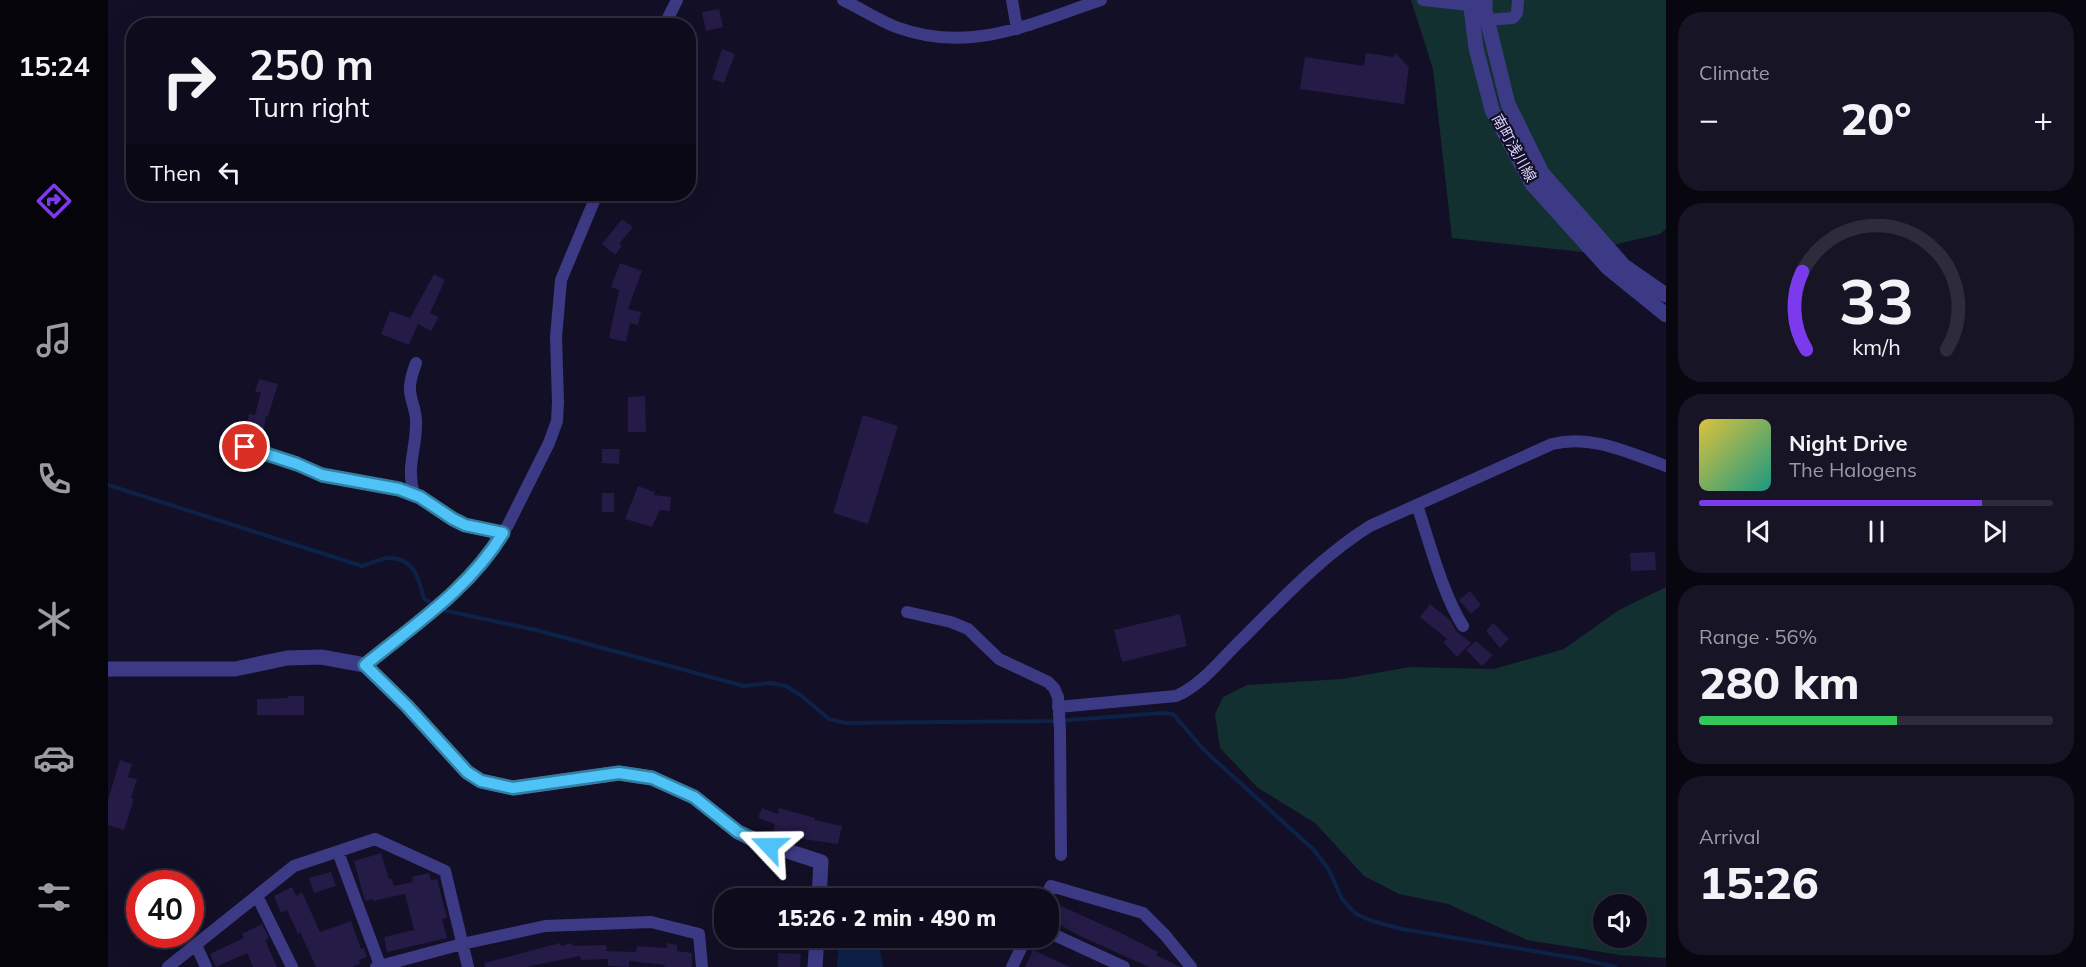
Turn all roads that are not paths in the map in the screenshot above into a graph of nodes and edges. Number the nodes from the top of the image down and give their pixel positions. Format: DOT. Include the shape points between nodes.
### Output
graph roads {
  1 [pos="677,0"];
  2 [pos="843,0"];
  3 [pos="1012,0"];
  4 [pos="1101,0"];
  5 [pos="1424,0"];
  6 [pos="1485,0"];
  7 [pos="1518,0"];
  8 [pos="1470,3"];
  9 [pos="668,18"];
  10 [pos="1487,20"];
  11 [pos="1017,29"];
  12 [pos="594,201"];
  13 [pos="1661,297"];
  14 [pos="416,363"];
  15 [pos="245,447"];
  16 [pos="1666,466"];
  17 [pos="414,495"];
  18 [pos="1417,505"];
  19 [pos="503,533"];
  20 [pos="908,612"];
  21 [pos="1463,626"];
  22 [pos="365,665"];
  23 [pos="108,669"];
  24 [pos="1058,707"];
  25 [pos="338,852"];
  26 [pos="1061,855"];
  27 [pos="820,888"];
  28 [pos="1059,888"];
  29 [pos="257,896"];
  30 [pos="1059,937"];
  31 [pos="204,939"];
  32 [pos="462,944"];
  33 [pos="192,948"];
  34 [pos="197,948"];
  35 [pos="816,948"];
  36 [pos="1021,948"];
  37 [pos="378,966"];
  38 [pos="168,967"];
  39 [pos="206,967"];
  40 [pos="292,967"];
  41 [pos="468,967"];
  42 [pos="702,967"];
  43 [pos="815,967"];
  44 [pos="1012,967"];
  45 [pos="1124,967"];
  46 [pos="1191,967"];
  1 -- 9 [label="street"];
  2 -- 11 [label="street" via="896,27 936,37 985,37"];
  3 -- 11 [label="street"];
  4 -- 11 [label="street"];
  5 -- 8 [label="street"];
  6 -- 10 [label="street, 南町浅川線"];
  7 -- 10 [label="street" via="1513,18"];
  8 -- 13 [label="street, 南町浅川線" via="1476,48 1492,110 1532,184 1608,268"];
  10 -- 13 [label="street, 南町浅川線" via="1508,104 1542,173 1624,266"];
  12 -- 19 [label="street" via="561,280 556,337 557,421"];
  14 -- 17 [label="street" via="410,391 417,426 410,473"];
  15 -- 17 [label="street" via="322,475 386,485"];
  16 -- 18 [label="street" via="1601,443 1562,441"];
  17 -- 19 [label="street" via="465,525"];
  18 -- 21 [label="street"];
  18 -- 24 [label="street" via="1370,526 1337,549 1184,693"];
  19 -- 22 [label="street" via="490,554 448,600"];
  20 -- 24 [label="street" via="968,628 999,659 1048,682 1058,697"];
  22 -- 23 [label="street" via="321,657 287,658 235,669"];
  22 -- 27 [label="street" via="467,772 481,781 513,788 619,773 652,778 694,797 751,839 821,862"];
  24 -- 26 [label="street"];
  25 -- 29 [label="street" via="294,867"];
  25 -- 32 [label="street" via="375,839 445,871"];
  25 -- 37 [label="street"];
  28 -- 46 [label="street" via="1143,913"];
  29 -- 31 [label="street"];
  29 -- 40 [label="street"];
  30 -- 45 [label="street"];
  32 -- 37 [label="street"];
  32 -- 41 [label="street"];
  32 -- 42 [label="street" via="545,926 651,921 699,934"];
  33 -- 38 [label="street"];
  34 -- 39 [label="street"];
  35 -- 43 [label="street"];
  36 -- 44 [label="street"];
}
